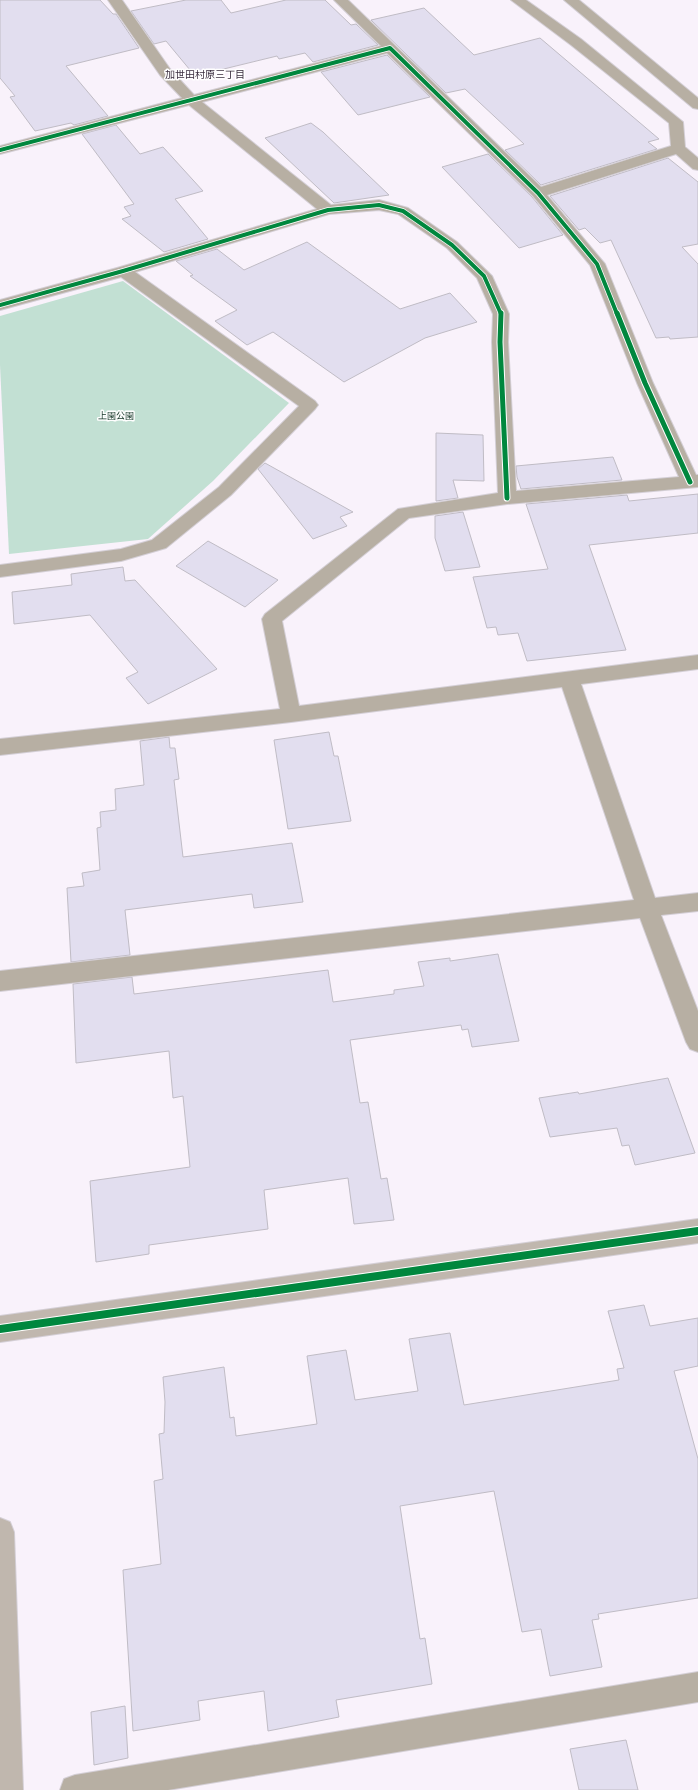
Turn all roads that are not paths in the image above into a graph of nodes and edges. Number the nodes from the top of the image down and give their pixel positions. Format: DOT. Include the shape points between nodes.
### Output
graph roads {
  1 [pos="115,0"];
  2 [pos="341,0"];
  3 [pos="518,0"];
  4 [pos="571,0"];
  5 [pos="390,48"];
  6 [pos="191,100"];
  7 [pos="698,105"];
  8 [pos="678,148"];
  9 [pos="0,150"];
  10 [pos="698,166"];
  11 [pos="538,193"];
  12 [pos="328,210"];
  13 [pos="124,271"];
  14 [pos="0,304"];
  15 [pos="694,481"];
  16 [pos="507,498"];
  17 [pos="0,571"];
  18 [pos="698,662"];
  19 [pos="569,678"];
  20 [pos="291,715"];
  21 [pos="0,747"];
  22 [pos="698,902"];
  23 [pos="648,909"];
  24 [pos="0,981"];
  25 [pos="698,1042"];
  26 [pos="698,1231"];
  27 [pos="0,1329"];
  28 [pos="0,1532"];
  29 [pos="698,1687"];
  30 [pos="8,1790"];
  31 [pos="75,1790"];
  1 -- 6 [label="street" via="165,72"];
  2 -- 5 [label="street"];
  3 -- 8 [label="street" via="576,42 676,122"];
  4 -- 7 [label="street"];
  5 -- 6 [label="street"];
  5 -- 11 [label="street"];
  6 -- 9 [label="street"];
  6 -- 12 [label="street"];
  8 -- 10 [label="street"];
  8 -- 11 [label="street"];
  11 -- 15 [label="street" via="597,264 645,383"];
  12 -- 13 [label="street"];
  12 -- 16 [label="street" via="379,205 403,211 452,245 484,276 501,314"];
  13 -- 14 [label="street"];
  13 -- 17 [label="street" via="309,404 225,491 159,544 121,554"];
  15 -- 16 [label="street"];
  16 -- 20 [label="street" via="404,512 272,619"];
  18 -- 19 [label="street"];
  19 -- 20 [label="street"];
  19 -- 23 [label="street"];
  20 -- 21 [label="street"];
  22 -- 23 [label="street"];
  23 -- 24 [label="street"];
  23 -- 25 [label="street"];
  26 -- 27 [label="street"];
  28 -- 30 [label="street"];
  29 -- 31 [label="street"];
}
